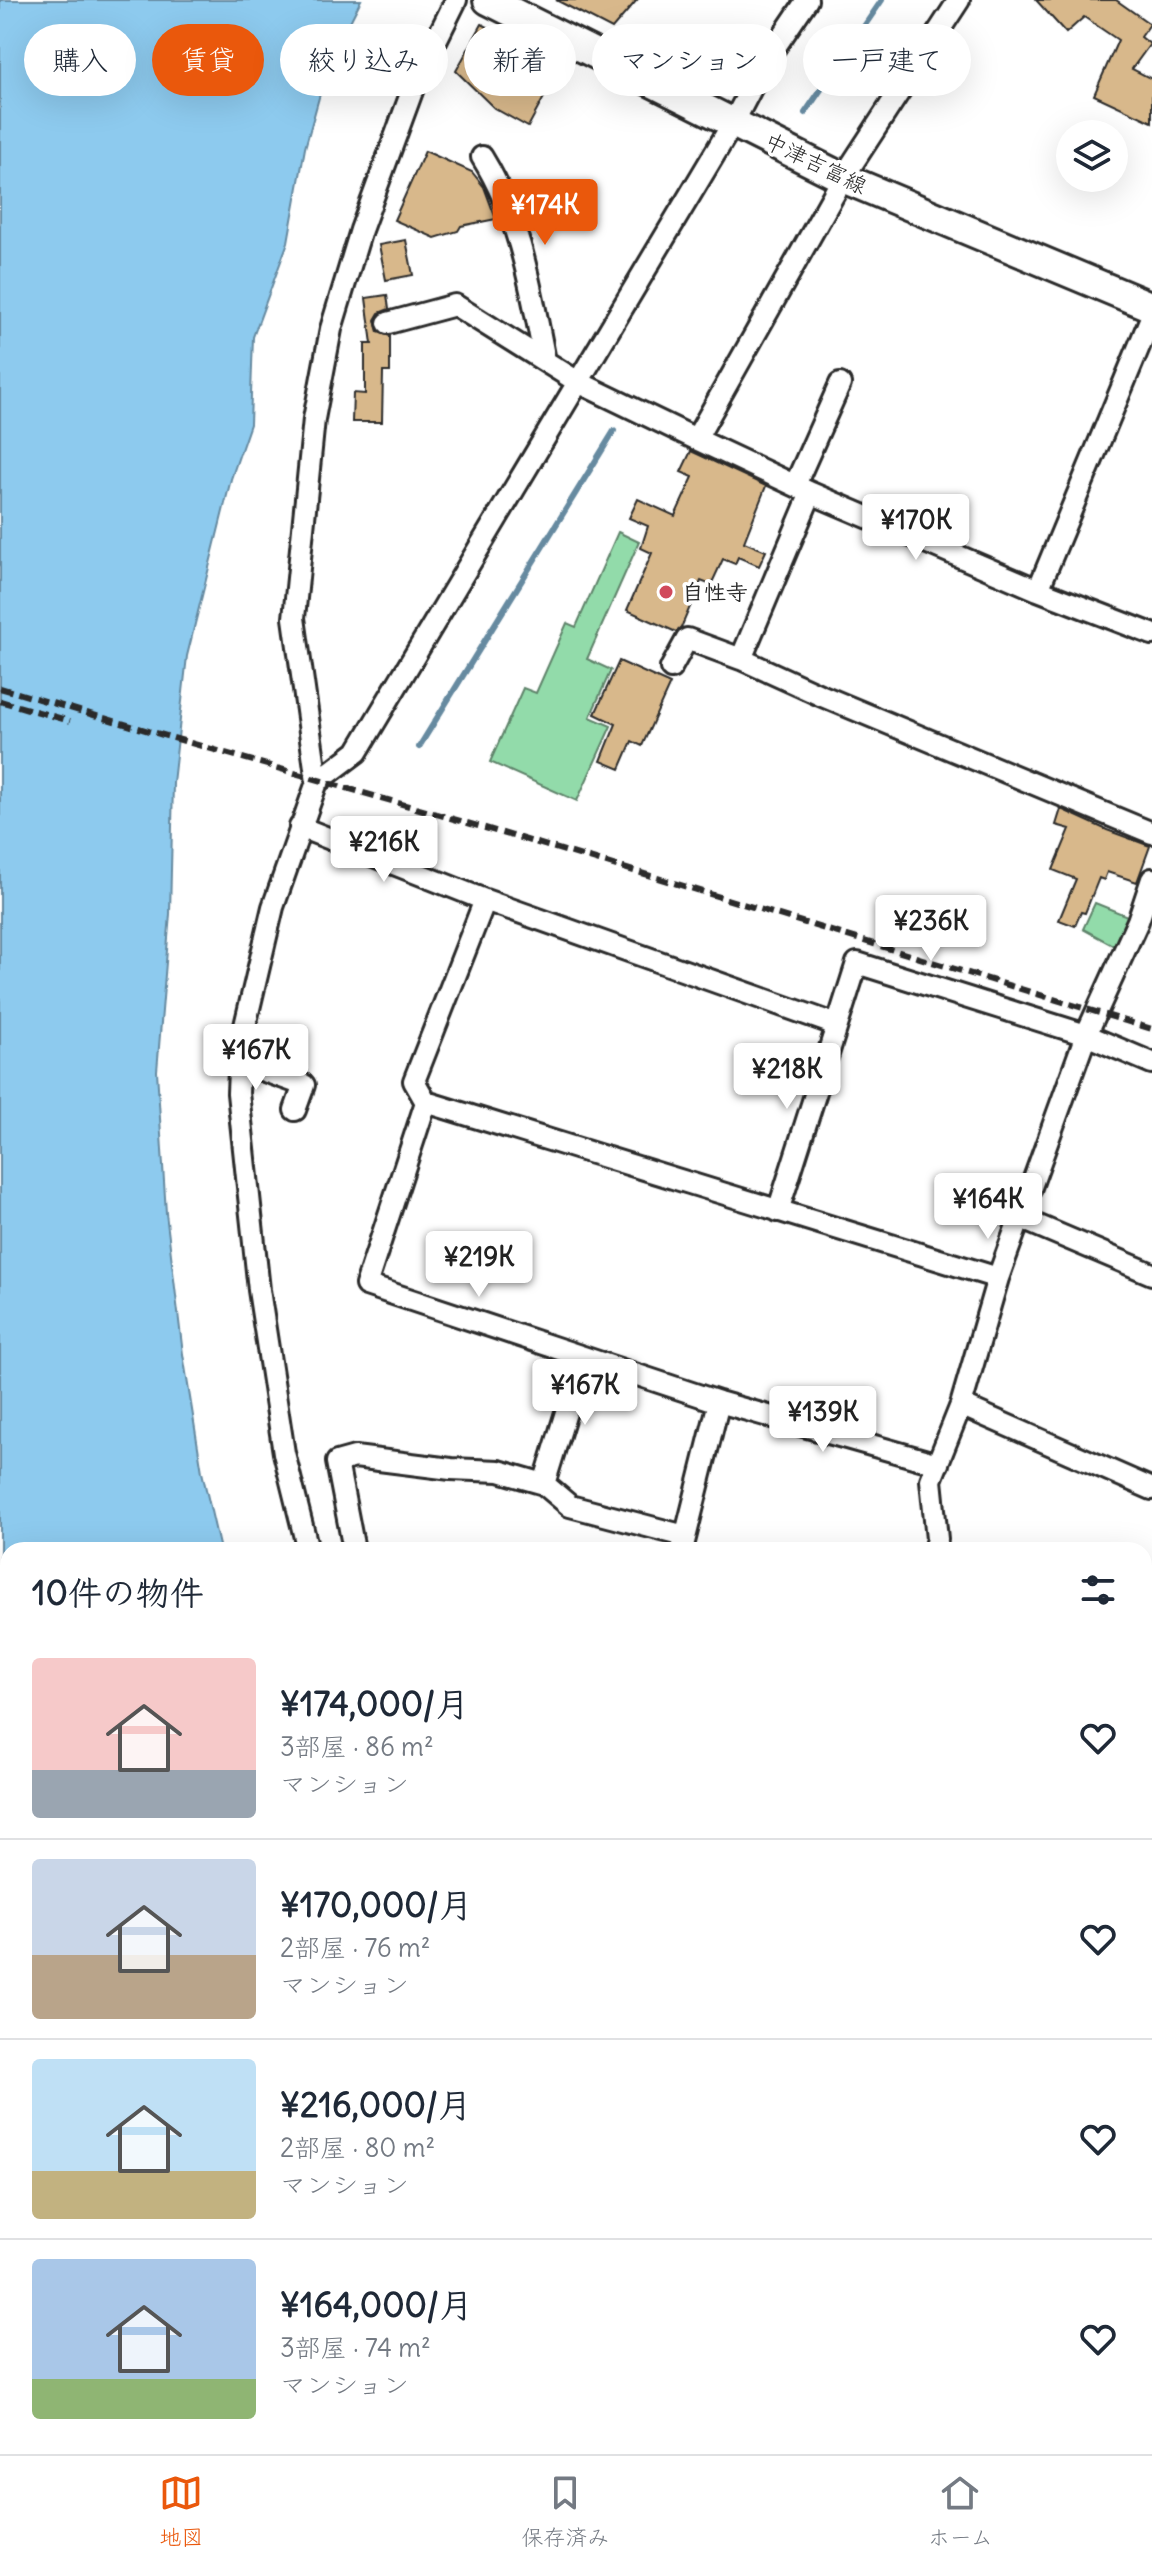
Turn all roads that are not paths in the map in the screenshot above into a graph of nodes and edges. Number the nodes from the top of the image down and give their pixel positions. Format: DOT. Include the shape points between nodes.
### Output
graph roads {
  1 [pos="456,0"];
  2 [pos="488,0"];
  3 [pos="807,0"];
  4 [pos="959,0"];
  5 [pos="733,123"];
  6 [pos="482,157"];
  7 [pos="843,178"];
  8 [pos="1152,307"];
  9 [pos="1152,315"];
  10 [pos="388,323"];
  11 [pos="545,361"];
  12 [pos="578,382"];
  13 [pos="840,384"];
  14 [pos="696,439"];
  15 [pos="803,489"];
  16 [pos="1038,590"];
  17 [pos="1152,634"];
  18 [pos="741,659"];
  19 [pos="671,668"];
  20 [pos="317,782"];
  21 [pos="300,827"];
  22 [pos="1152,833"];
  23 [pos="1152,879"];
  24 [pos="485,900"];
  25 [pos="837,1025"];
  26 [pos="1086,1035"];
  27 [pos="239,1062"];
  28 [pos="1152,1063"];
  29 [pos="426,1102"];
  30 [pos="295,1110"];
  31 [pos="778,1211"];
  32 [pos="1020,1218"];
  33 [pos="1152,1274"];
  34 [pos="998,1278"];
  35 [pos="583,1357"];
  36 [pos="719,1402"];
  37 [pos="961,1405"];
  38 [pos="938,1464"];
  39 [pos="544,1484"];
  40 [pos="1152,1489"];
  41 [pos="306,1542"];
  42 [pos="352,1542"];
  43 [pos="681,1542"];
  44 [pos="684,1542"];
  45 [pos="936,1542"];
  1 -- 20 [label="street" via="415,83 361,230 331,329 314,419 294,618"];
  2 -- 5 [label="main road, 中津吉富線"];
  3 -- 5 [label="street" via="765,62"];
  4 -- 7 [label="street"];
  5 -- 7 [label="main road, 中津吉富線"];
  5 -- 12 [label="street"];
  6 -- 11 [label="street" via="501,187 524,253"];
  7 -- 8 [label="main road, 中津吉富線"];
  7 -- 14 [label="street"];
  9 -- 16 [label="street"];
  10 -- 11 [label="street" via="455,305"];
  11 -- 12 [label="street"];
  12 -- 14 [label="street"];
  12 -- 20 [label="street" via="357,752"];
  13 -- 15 [label="street"];
  14 -- 15 [label="street"];
  15 -- 16 [label="street"];
  15 -- 18 [label="street"];
  16 -- 17 [label="street"];
  18 -- 19 [label="street" via="687,639"];
  18 -- 22 [label="street"];
  20 -- 21 [label="street"];
  21 -- 24 [label="street"];
  21 -- 27 [label="street" via="273,907"];
  23 -- 26 [label="street"];
  24 -- 25 [label="street"];
  24 -- 29 [label="street" via="414,1081"];
  25 -- 26 [label="street" via="857,963"];
  25 -- 31 [label="street"];
  26 -- 28 [label="street"];
  26 -- 32 [label="street"];
  27 -- 30 [label="street" via="304,1085"];
  27 -- 41 [label="street" via="259,1290 284,1453"];
  29 -- 31 [label="street"];
  29 -- 35 [label="street" via="366,1285"];
  31 -- 34 [label="street"];
  32 -- 33 [label="street"];
  32 -- 34 [label="street"];
  34 -- 37 [label="street"];
  35 -- 36 [label="street"];
  35 -- 39 [label="street"];
  36 -- 38 [label="street"];
  36 -- 44 [label="street"];
  37 -- 38 [label="street"];
  37 -- 40 [label="street"];
  38 -- 45 [label="street" via="931,1480"];
  39 -- 42 [label="street" via="499,1471 355,1457 337,1462"];
  39 -- 43 [label="street" via="570,1506"];
}
